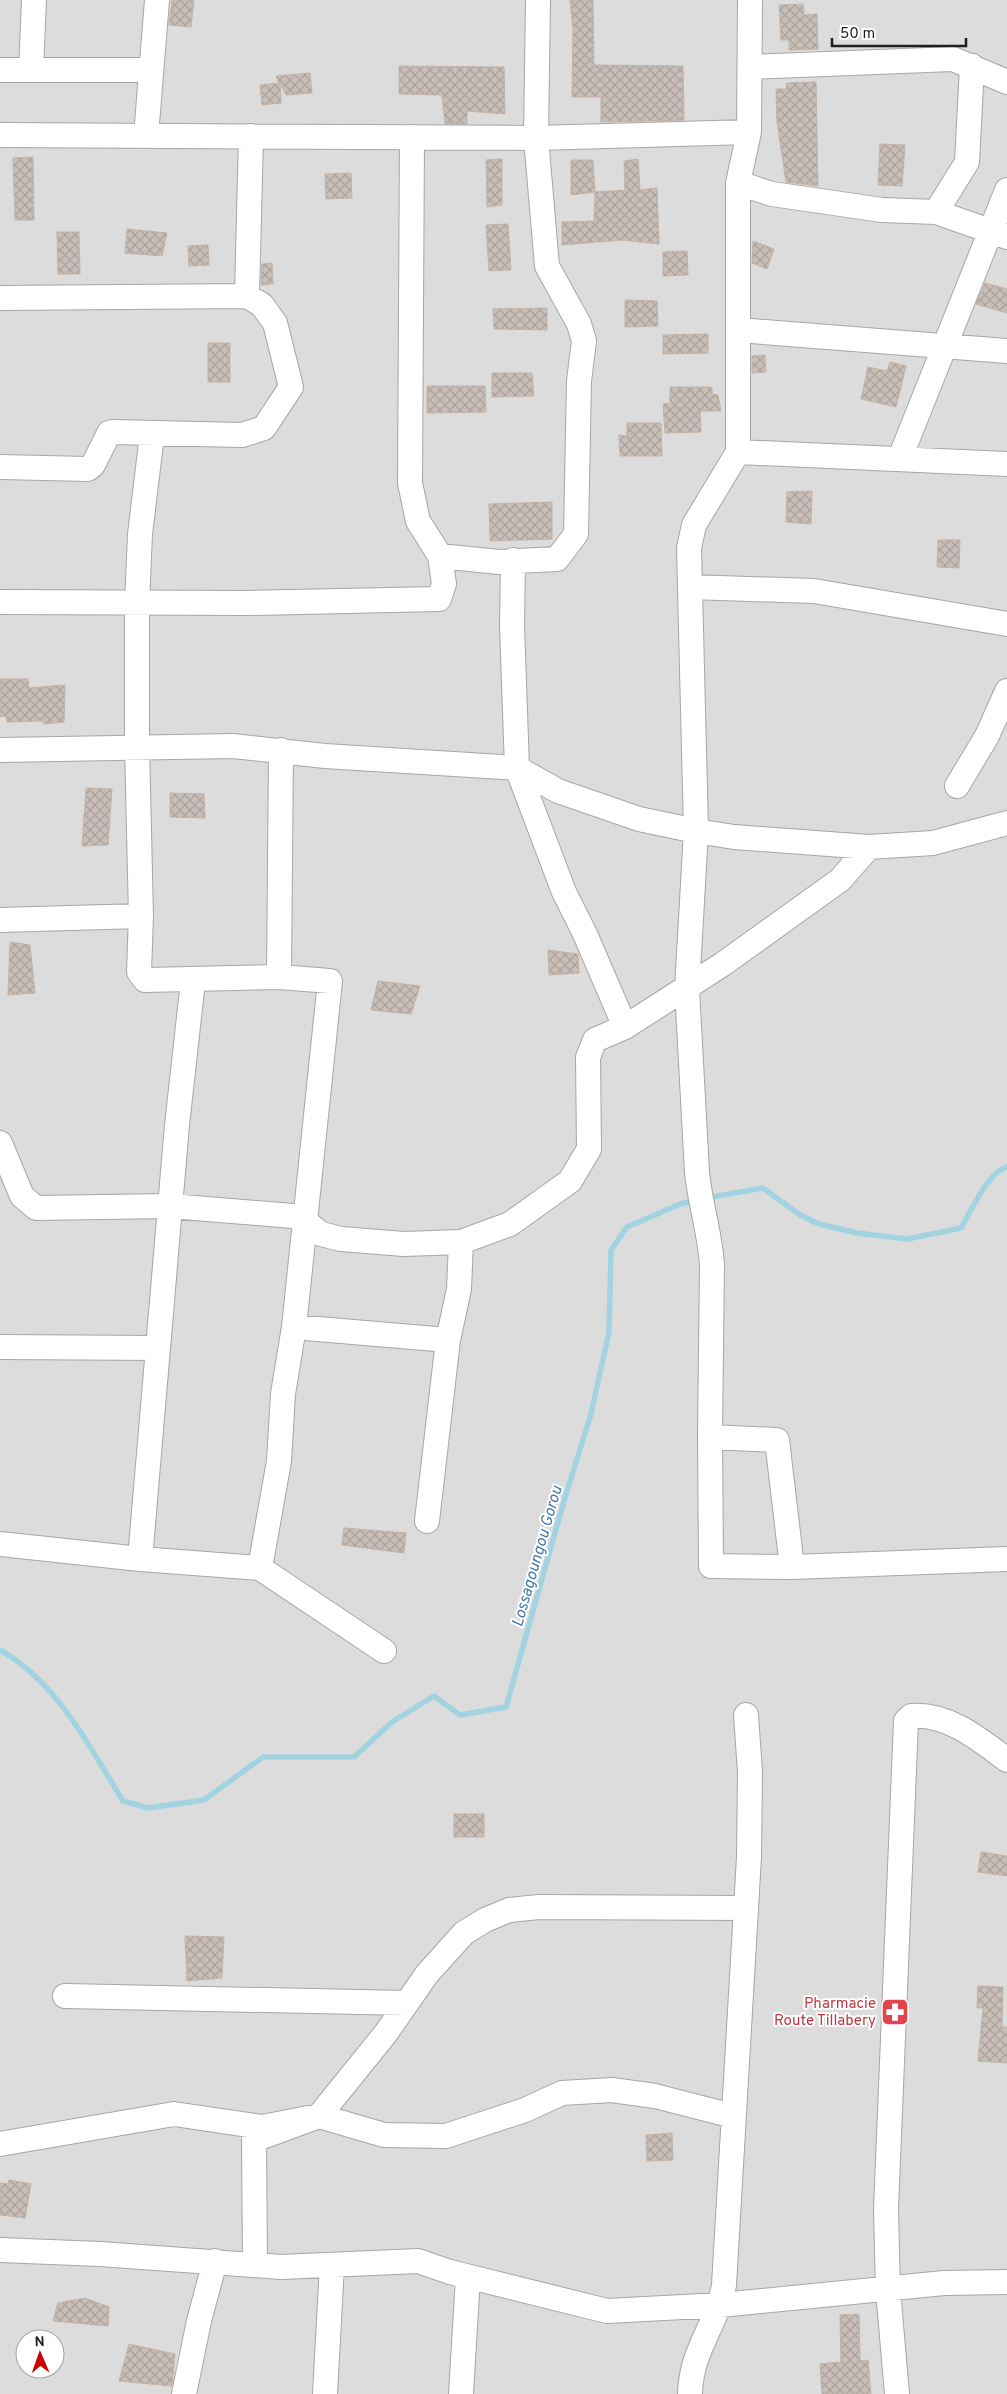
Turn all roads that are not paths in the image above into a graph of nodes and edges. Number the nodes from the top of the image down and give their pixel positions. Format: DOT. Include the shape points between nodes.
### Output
graph roads {
  1 [pos="34,0"];
  2 [pos="157,0"];
  3 [pos="538,0"];
  4 [pos="750,0"];
  5 [pos="972,66"];
  6 [pos="750,67"];
  7 [pos="0,70"];
  8 [pos="31,70"];
  9 [pos="151,70"];
  10 [pos="1007,82"];
  11 [pos="750,132"];
  12 [pos="0,135"];
  13 [pos="146,136"];
  14 [pos="250,136"];
  15 [pos="412,137"];
  16 [pos="536,138"];
  17 [pos="738,183"];
  18 [pos="1007,190"];
  19 [pos="936,212"];
  20 [pos="998,234"];
  21 [pos="247,296"];
  22 [pos="0,298"];
  23 [pos="738,330"];
  24 [pos="946,345"];
  25 [pos="1007,351"];
  26 [pos="152,435"];
  27 [pos="738,452"];
  28 [pos="900,458"];
  29 [pos="1007,464"];
  30 [pos="0,467"];
  31 [pos="440,556"];
  32 [pos="513,560"];
  33 [pos="690,587"];
  34 [pos="0,602"];
  35 [pos="137,604"];
  36 [pos="1007,624"];
  37 [pos="1007,692"];
  38 [pos="137,746"];
  39 [pos="0,750"];
  40 [pos="281,750"];
  41 [pos="517,768"];
  42 [pos="957,786"];
  43 [pos="1007,823"];
  44 [pos="696,832"];
  45 [pos="869,847"];
  46 [pos="141,916"];
  47 [pos="0,920"];
  48 [pos="279,977"];
  49 [pos="193,981"];
  50 [pos="687,989"];
  51 [pos="625,1027"];
  52 [pos="0,1143"];
  53 [pos="170,1206"];
  54 [pos="305,1222"];
  55 [pos="461,1242"];
  56 [pos="294,1327"];
  57 [pos="448,1340"];
  58 [pos="0,1347"];
  59 [pos="158,1348"];
  60 [pos="710,1436"];
  61 [pos="427,1522"];
  62 [pos="0,1544"];
  63 [pos="140,1559"];
  64 [pos="1007,1559"];
  65 [pos="792,1566"];
  66 [pos="260,1568"];
  67 [pos="384,1651"];
  68 [pos="746,1715"];
  69 [pos="1007,1760"];
  70 [pos="746,1908"];
  71 [pos="65,1996"];
  72 [pos="406,2004"];
  73 [pos="319,2116"];
  74 [pos="733,2116"];
  75 [pos="0,2144"];
  76 [pos="0,2250"];
  77 [pos="215,2261"];
  78 [pos="255,2265"];
  79 [pos="332,2265"];
  80 [pos="468,2276"];
  81 [pos="1007,2282"];
  82 [pos="888,2290"];
  83 [pos="721,2305"];
  84 [pos="184,2394"];
  85 [pos="325,2394"];
  86 [pos="461,2394"];
  87 [pos="690,2394"];
  88 [pos="897,2394"];
  1 -- 8 [label="street"];
  2 -- 9 [label="street"];
  3 -- 16 [label="street"];
  4 -- 6 [label="street"];
  5 -- 6 [label="street" via="953,59"];
  5 -- 10 [label="street"];
  5 -- 19 [label="street" via="967,162"];
  6 -- 11 [label="street"];
  7 -- 8 [label="street"];
  8 -- 9 [label="street"];
  9 -- 13 [label="street"];
  11 -- 16 [label="street"];
  11 -- 17 [label="street"];
  12 -- 13 [label="street"];
  13 -- 14 [label="street"];
  14 -- 15 [label="street"];
  14 -- 21 [label="street"];
  15 -- 16 [label="street"];
  15 -- 31 [label="street" via="410,483 418,521"];
  16 -- 32 [label="street" via="547,266 579,324 584,341 578,381 576,534 557,559"];
  17 -- 19 [label="street" via="772,194 872,208"];
  17 -- 23 [label="street"];
  18 -- 20 [label="street"];
  19 -- 20 [label="street"];
  20 -- 24 [label="street"];
  21 -- 22 [label="street"];
  21 -- 26 [label="street" via="262,305 275,323 292,386 264,428 242,435"];
  23 -- 24 [label="street"];
  23 -- 27 [label="street"];
  24 -- 25 [label="street"];
  24 -- 28 [label="street"];
  26 -- 30 [label="street" via="109,433 94,465 88,469"];
  26 -- 35 [label="street" via="140,534"];
  27 -- 28 [label="street"];
  27 -- 33 [label="street" via="694,525 689,548"];
  28 -- 29 [label="street"];
  31 -- 32 [label="street" via="499,562"];
  31 -- 35 [label="street" via="444,584 439,599"];
  32 -- 41 [label="street"];
  33 -- 36 [label="street" via="814,591"];
  33 -- 44 [label="street"];
  34 -- 35 [label="street"];
  35 -- 38 [label="street"];
  37 -- 42 [label="street" via="987,736"];
  38 -- 39 [label="street"];
  38 -- 40 [label="street" via="233,746"];
  38 -- 46 [label="street"];
  40 -- 41 [label="street" via="325,756"];
  40 -- 48 [label="street"];
  41 -- 44 [label="street" via="558,791 639,819"];
  41 -- 51 [label="street" via="560,883"];
  43 -- 45 [label="street" via="933,843"];
  44 -- 45 [label="street"];
  44 -- 50 [label="street"];
  45 -- 50 [label="street" via="840,880"];
  46 -- 47 [label="street"];
  46 -- 49 [label="street" via="139,972 145,980"];
  48 -- 49 [label="street"];
  48 -- 54 [label="street" via="330,981"];
  49 -- 53 [label="street"];
  50 -- 51 [label="street"];
  50 -- 60 [label="street" via="697,1172 711,1243"];
  51 -- 55 [label="street" via="595,1040 588,1057 588,1149 570,1181 510,1224"];
  52 -- 53 [label="street" via="22,1196 36,1208"];
  53 -- 54 [label="street" via="293,1216"];
  53 -- 59 [label="street"];
  54 -- 55 [label="street" via="321,1234 341,1239 404,1244"];
  54 -- 56 [label="street"];
  55 -- 57 [label="street" via="459,1289"];
  56 -- 57 [label="street"];
  56 -- 66 [label="street" via="283,1394 278,1460"];
  57 -- 61 [label="street"];
  58 -- 59 [label="street"];
  59 -- 63 [label="street"];
  60 -- 65 [label="street" via="777,1440"];
  60 -- 65 [label="street" via="711,1566"];
  62 -- 63 [label="street"];
  63 -- 66 [label="street"];
  64 -- 65 [label="street"];
  66 -- 67 [label="street"];
  68 -- 70 [label="street" via="750,1772"];
  69 -- 82 [label="street" via="963,1729 940,1718 919,1715 906,1721 886,2209"];
  70 -- 72 [label="street" via="539,1907 509,1910 464,1933 427,1974"];
  70 -- 74 [label="street"];
  71 -- 72 [label="street"];
  72 -- 73 [label="street"];
  73 -- 74 [label="street" via="384,2135 446,2136 510,2115 562,2093 612,2090 655,2096"];
  73 -- 75 [label="street" via="262,2127 174,2114"];
  73 -- 78 [label="street" via="254,2140"];
  74 -- 83 [label="street"];
  76 -- 77 [label="street"];
  77 -- 78 [label="street"];
  77 -- 84 [label="street"];
  78 -- 79 [label="street"];
  79 -- 80 [label="street" via="418,2261"];
  79 -- 85 [label="street"];
  80 -- 83 [label="street" via="607,2311"];
  80 -- 86 [label="street"];
  81 -- 82 [label="street" via="944,2283"];
  82 -- 83 [label="street"];
  82 -- 88 [label="street"];
  83 -- 87 [label="street" via="698,2350 690,2376"];
}
